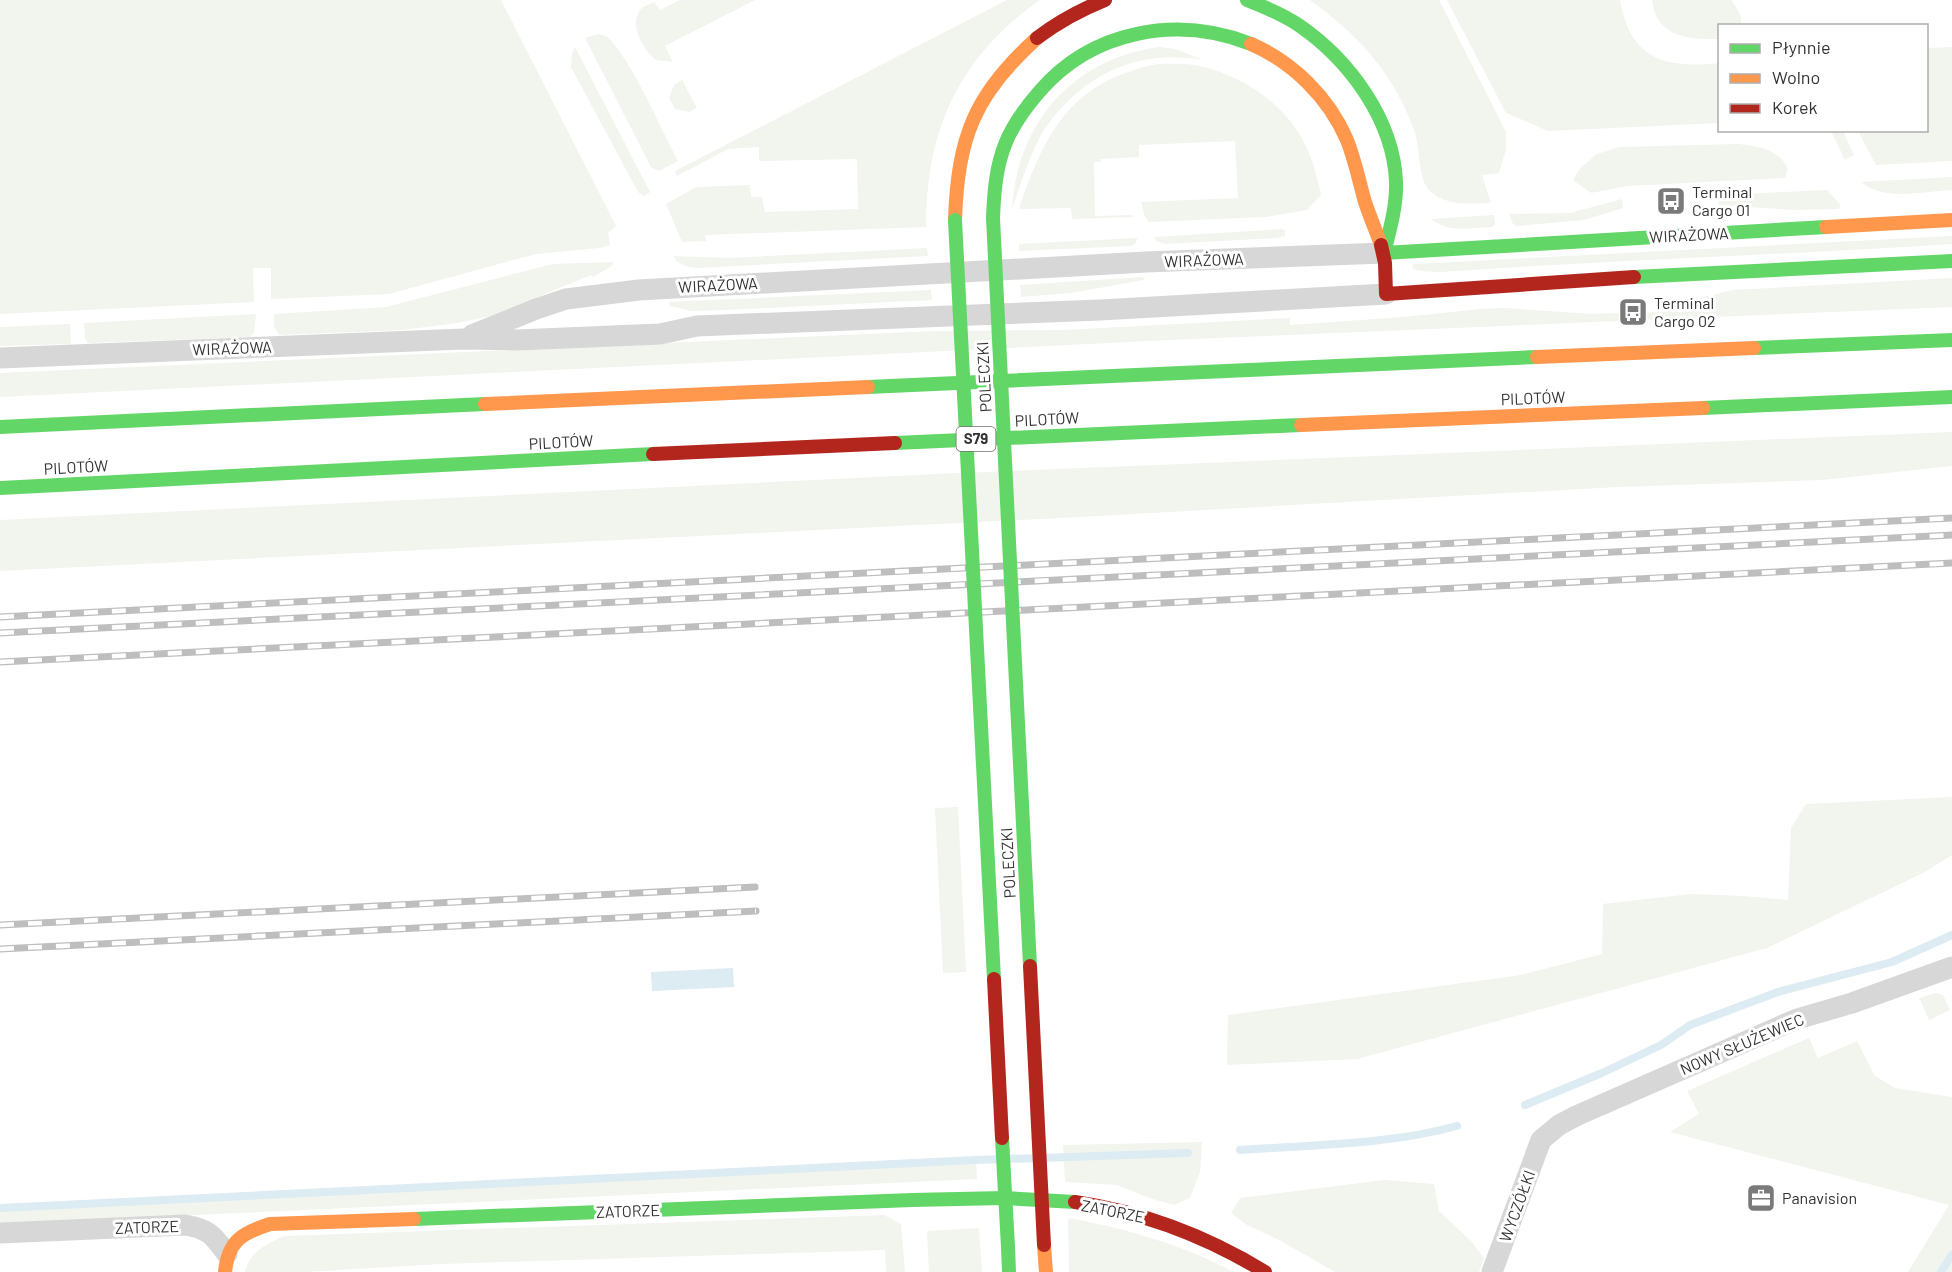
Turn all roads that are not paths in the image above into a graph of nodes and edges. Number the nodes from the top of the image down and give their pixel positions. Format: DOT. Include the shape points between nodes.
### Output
graph roads {
  1 [pos="1105,0"];
  2 [pos="1247,0"];
  3 [pos="1952,220"];
  4 [pos="1384,254"];
  5 [pos="1952,261"];
  6 [pos="1386,294"];
  7 [pos="463,339"];
  8 [pos="1952,340"];
  9 [pos="0,358"];
  10 [pos="1952,397"];
  11 [pos="0,428"];
  12 [pos="0,488"];
  13 [pos="1952,967"];
  14 [pos="1541,1140"];
  15 [pos="0,1233"];
  16 [pos="226,1263"];
  17 [pos="1009,1272"];
  18 [pos="1046,1272"];
  19 [pos="1265,1272"];
  20 [pos="1492,1272"];
  1 -- 17 [label="main road, POLECZKI, bridge" via="1087,6 1041,34 1002,71 974,117 956,184"];
  2 -- 4 [label="main road, POLECZKI" via="1266,6 1307,30 1350,69 1381,122 1395,172 1394,217"];
  3 -- 4 [label="main road, WIRAŻOWA"];
  4 -- 6 [label="main road, POLECZKI"];
  4 -- 7 [label="street, WIRAŻOWA" via="1146,262 639,290 566,299"];
  4 -- 18 [label="main road, POLECZKI, bridge" via="1350,147 1330,110 1306,80 1275,55 1243,40 1197,28 1146,30 1103,42 1048,81 1010,134 994,189 993,218"];
  5 -- 6 [label="main road, WIRAŻOWA"];
  6 -- 7 [label="street, WIRAŻOWA" via="697,326 660,334"];
  7 -- 9 [label="street, WIRAŻOWA"];
  8 -- 11 [label="main road"];
  10 -- 12 [label="main road, PILOTÓW / S79" via="738,450"];
  13 -- 14 [label="street, NOWY SŁUŻEWIEC" via="1797,1019 1576,1116"];
  14 -- 20 [label="street, WYCZÓŁKI"];
  15 -- 16 [label="street, ZATORZE" via="185,1225 212,1233"];
  16 -- 19 [label="main road, ZATORZE" via="246,1234 270,1224 1014,1199 1093,1205 1130,1213 1211,1241"];
}
